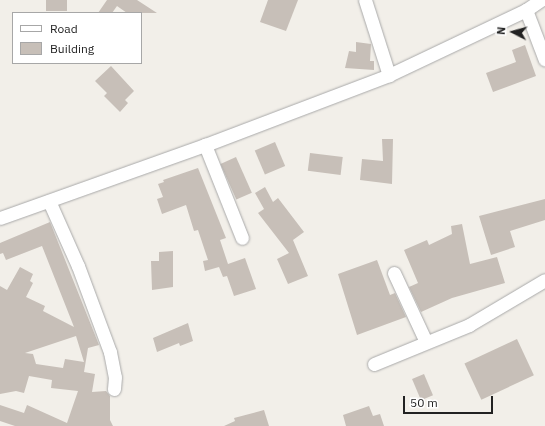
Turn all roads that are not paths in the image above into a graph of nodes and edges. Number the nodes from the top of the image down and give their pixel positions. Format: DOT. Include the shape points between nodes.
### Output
graph roads {
  1 [pos="365,0"];
  2 [pos="541,0"];
  3 [pos="526,10"];
  4 [pos="545,60"];
  5 [pos="389,75"];
  6 [pos="205,145"];
  7 [pos="49,201"];
  8 [pos="0,218"];
  9 [pos="242,238"];
  10 [pos="394,273"];
  11 [pos="545,280"];
  12 [pos="426,342"];
  13 [pos="374,364"];
  14 [pos="114,389"];
  1 -- 5 [label="street"];
  2 -- 3 [label="street"];
  3 -- 4 [label="street"];
  3 -- 5 [label="street"];
  5 -- 6 [label="street"];
  6 -- 7 [label="street"];
  6 -- 9 [label="street"];
  7 -- 8 [label="street"];
  7 -- 14 [label="street" via="78,266 110,352 115,377"];
  10 -- 12 [label="street"];
  11 -- 12 [label="street" via="501,304 480,319"];
  12 -- 13 [label="street"];
}
